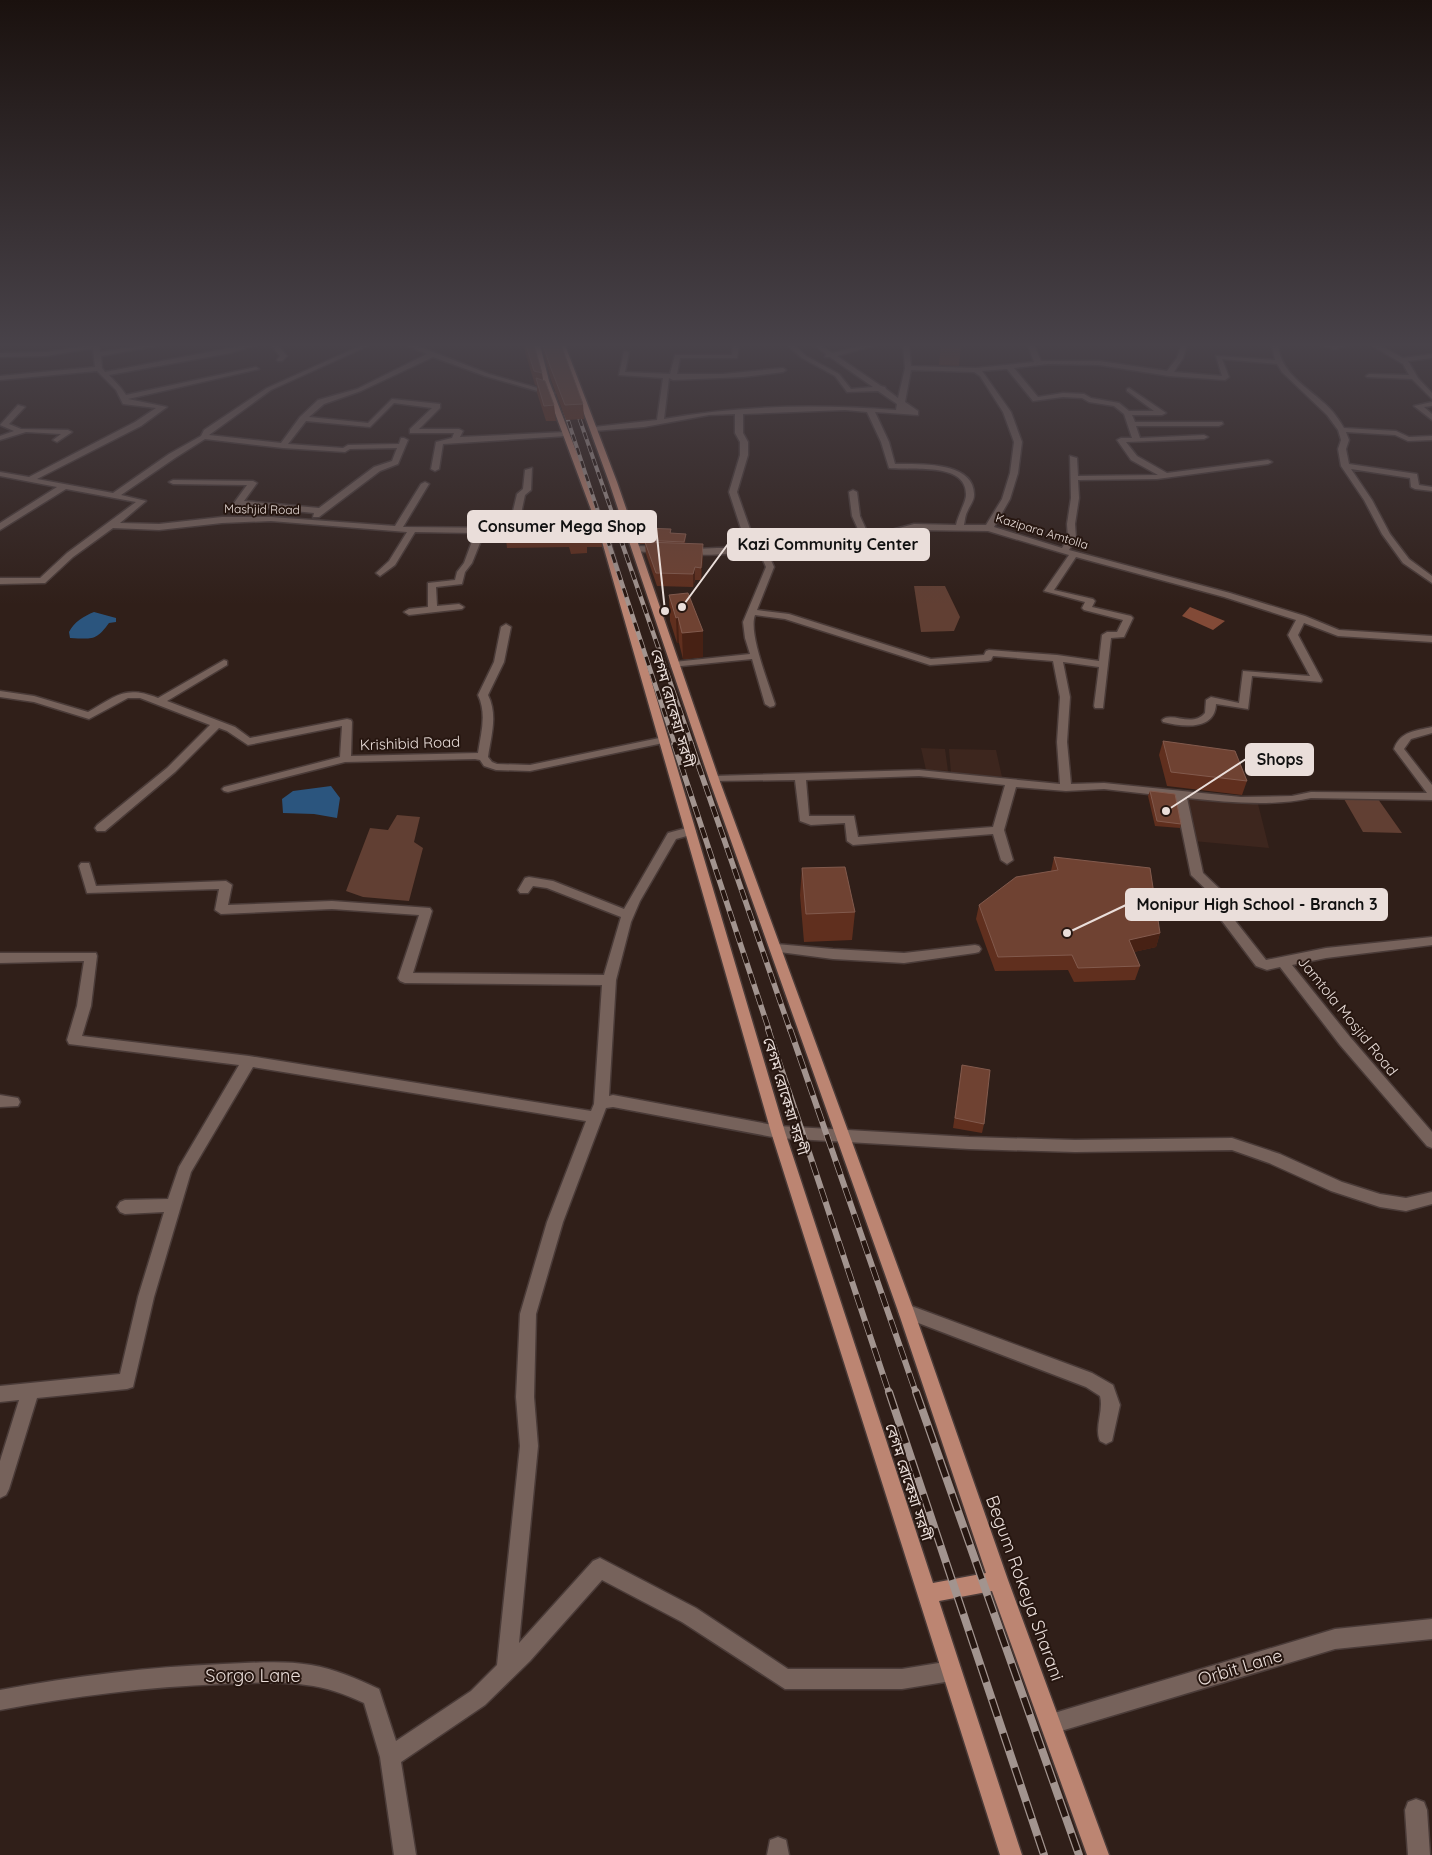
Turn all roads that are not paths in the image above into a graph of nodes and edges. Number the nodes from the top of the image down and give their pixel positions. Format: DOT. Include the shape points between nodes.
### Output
graph roads {
  1 [pos="413,431"];
  2 [pos="18,432"];
  3 [pos="47,432"];
  4 [pos="123,432"];
  5 [pos="208,432"];
  6 [pos="294,432"];
  7 [pos="459,432"];
  8 [pos="595,432"];
  9 [pos="739,432"];
  10 [pos="881,432"];
  11 [pos="1014,432"];
  12 [pos="1134,432"];
  13 [pos="1342,432"];
  14 [pos="1370,432"];
  15 [pos="566,434"];
  16 [pos="204,437"];
  17 [pos="1204,437"];
  18 [pos="0,438"];
  19 [pos="1432,438"];
  20 [pos="57,440"];
  21 [pos="455,440"];
  22 [pos="1137,440"];
  23 [pos="283,446"];
  24 [pos="402,446"];
  25 [pos="1073,458"];
  26 [pos="1268,462"];
  27 [pos="1345,466"];
  28 [pos="435,469"];
  29 [pos="529,470"];
  30 [pos="0,474"];
  31 [pos="1166,476"];
  32 [pos="1075,478"];
  33 [pos="29,480"];
  34 [pos="173,482"];
  35 [pos="425,484"];
  36 [pos="63,487"];
  37 [pos="1432,489"];
  38 [pos="853,492"];
  39 [pos="114,496"];
  40 [pos="320,511"];
  41 [pos="308,523"];
  42 [pos="112,525"];
  43 [pos="960,526"];
  44 [pos="0,527"];
  45 [pos="989,528"];
  46 [pos="398,529"];
  47 [pos="412,530"];
  48 [pos="513,531"];
  49 [pos="531,531"];
  50 [pos="480,532"];
  51 [pos="867,540"];
  52 [pos="757,548"];
  53 [pos="636,549"];
  54 [pos="1069,552"];
  55 [pos="380,573"];
  56 [pos="1432,580"];
  57 [pos="0,581"];
  58 [pos="459,607"];
  59 [pos="433,609"];
  60 [pos="409,612"];
  61 [pos="752,612"];
  62 [pos="1302,618"];
  63 [pos="506,627"];
  64 [pos="1432,639"];
  65 [pos="756,656"];
  66 [pos="1057,658"];
  67 [pos="224,663"];
  68 [pos="674,665"];
  69 [pos="1104,665"];
  70 [pos="0,694"];
  71 [pos="160,701"];
  72 [pos="770,704"];
  73 [pos="1099,706"];
  74 [pos="1167,720"];
  75 [pos="218,724"];
  76 [pos="1432,730"];
  77 [pos="664,740"];
  78 [pos="483,757"];
  79 [pos="345,759"];
  80 [pos="800,778"];
  81 [pos="714,779"];
  82 [pos="1011,783"];
  83 [pos="1066,788"];
  84 [pos="228,789"];
  85 [pos="1180,793"];
  86 [pos="1432,793"];
  87 [pos="1432,797"];
  88 [pos="101,828"];
  89 [pos="998,830"];
  90 [pos="690,831"];
  91 [pos="1007,860"];
  92 [pos="84,866"];
  93 [pos="524,890"];
  94 [pos="628,915"];
  95 [pos="1432,941"];
  96 [pos="776,948"];
  97 [pos="975,949"];
  98 [pos="0,958"];
  99 [pos="1283,962"];
  100 [pos="609,980"];
  101 [pos="249,1061"];
  102 [pos="598,1111"];
  103 [pos="778,1132"];
  104 [pos="841,1135"];
  105 [pos="1432,1142"];
  106 [pos="1432,1198"];
  107 [pos="172,1205"];
  108 [pos="125,1207"];
  109 [pos="906,1311"];
  110 [pos="914,1334"];
  111 [pos="31,1391"];
  112 [pos="0,1394"];
  113 [pos="1106,1435"];
  114 [pos="0,1489"];
  115 [pos="998,1580"];
  116 [pos="927,1594"];
  117 [pos="1432,1629"];
  118 [pos="507,1670"];
  119 [pos="951,1672"];
  120 [pos="0,1700"];
  121 [pos="1051,1724"];
  122 [pos="390,1757"];
  123 [pos="1416,1810"];
  124 [pos="405,1855"];
  125 [pos="1011,1855"];
  126 [pos="1098,1855"];
  127 [pos="1419,1855"];
  1 -- 24 [label="street"];
  2 -- 18 [label="street"];
  3 -- 20 [label="street" via="68,432"];
  4 -- 33 [label="street"];
  5 -- 16 [label="street"];
  6 -- 23 [label="street"];
  7 -- 21 [label="street"];
  8 -- 53 [label="main road, বেগম রোকেয়া সরণী"];
  9 -- 52 [label="street" via="744,442 744,455 732,492"];
  10 -- 43 [label="street" via="892,466 942,469 966,478 970,496"];
  11 -- 45 [label="street" via="1018,442 1014,473 1006,499"];
  12 -- 22 [label="street"];
  13 -- 27 [label="street"];
  14 -- 19 [label="street"];
  15 -- 21 [label="street"];
  15 -- 77 [label="main road, বেগম রোকেয়া সরণী"];
  16 -- 23 [label="street"];
  16 -- 39 [label="street"];
  17 -- 22 [label="street"];
  21 -- 28 [label="street" via="440,442"];
  22 -- 31 [label="street" via="1121,440 1134,458"];
  23 -- 24 [label="street" via="345,450 348,447"];
  24 -- 40 [label="street" via="395,462 377,469"];
  25 -- 32 [label="street"];
  26 -- 31 [label="street"];
  27 -- 37 [label="street" via="1414,476 1415,488"];
  27 -- 56 [label="street" via="1406,561"];
  29 -- 48 [label="street" via="527,490 521,494"];
  30 -- 33 [label="street"];
  31 -- 32 [label="street"];
  32 -- 54 [label="street"];
  33 -- 36 [label="street"];
  34 -- 40 [label="street" via="253,483 238,503"];
  35 -- 46 [label="street" via="412,506 405,511"];
  36 -- 39 [label="street"];
  36 -- 44 [label="street"];
  38 -- 51 [label="street" via="856,516"];
  39 -- 42 [label="street" via="142,501"];
  40 -- 41 [label="street"];
  41 -- 42 [label="street, Mashjid Road" via="245,519 166,527"];
  41 -- 46 [label="street, Mashjid Road"];
  42 -- 57 [label="street" via="70,555 42,582"];
  43 -- 45 [label="street, Kazipara Amtolla"];
  43 -- 51 [label="street, Kazipara Amtolla" via="914,526"];
  45 -- 54 [label="street, Kazipara Amtolla"];
  46 -- 47 [label="street, Mashjid Road"];
  47 -- 50 [label="street, Mashjid Road"];
  47 -- 55 [label="street" via="392,563"];
  48 -- 49 [label="street, Mashjid Road"];
  48 -- 50 [label="street, Mashjid Road"];
  50 -- 59 [label="street" via="459,582 431,584"];
  51 -- 52 [label="street, Kazipara Amtolla"];
  52 -- 53 [label="street, Kazipara Amtolla" via="710,552"];
  52 -- 61 [label="street" via="770,567"];
  53 -- 68 [label="main road, বেগম রোকেয়া সরণী"];
  54 -- 62 [label="street, Kazipara Amtolla"];
  54 -- 69 [label="street" via="1049,591 1090,601 1087,608 1128,618 1121,636 1107,635"];
  58 -- 59 [label="street"];
  59 -- 60 [label="street"];
  61 -- 65 [label="street" via="748,622"];
  61 -- 66 [label="street" via="786,616 930,662 988,658 989,653"];
  62 -- 64 [label="street, Kazipara Amtolla" via="1338,633"];
  62 -- 74 [label="street" via="1293,635 1317,680 1247,673 1244,707 1211,700 1210,714 1206,718 1184,724"];
  63 -- 78 [label="street" via="499,662 483,695 488,711"];
  65 -- 68 [label="street"];
  65 -- 72 [label="street"];
  66 -- 69 [label="street"];
  66 -- 83 [label="street" via="1065,696 1062,742"];
  67 -- 71 [label="street"];
  68 -- 81 [label="main road, বেগম রোকেয়া সরণী"];
  69 -- 73 [label="street"];
  70 -- 71 [label="street, Krishibid Road" via="19,695 89,716 131,694"];
  71 -- 75 [label="street, Krishibid Road"];
  75 -- 79 [label="street, Krishibid Road" via="248,742 347,722"];
  75 -- 88 [label="street" via="171,770"];
  76 -- 86 [label="street" via="1405,737 1400,743 1400,750"];
  77 -- 78 [label="street, Krishibid Road" via="530,768 496,767"];
  77 -- 90 [label="main road, বেগম রোকেয়া সরণী"];
  78 -- 79 [label="street, Krishibid Road"];
  79 -- 84 [label="street"];
  80 -- 81 [label="street"];
  80 -- 82 [label="street" via="919,774"];
  80 -- 89 [label="street" via="804,818 810,821 850,819 853,841"];
  81 -- 96 [label="main road, বেগম রোকেয়া সরণী"];
  82 -- 83 [label="street"];
  82 -- 89 [label="street"];
  83 -- 85 [label="street" via="1104,786"];
  85 -- 87 [label="street" via="1264,800 1311,795"];
  85 -- 99 [label="street, Jamtola Mosjid Road" via="1196,875 1220,896 1223,914 1261,963"];
  89 -- 91 [label="street"];
  90 -- 94 [label="street" via="672,836"];
  90 -- 103 [label="main road, বেগম রোকেয়া সরণী"];
  92 -- 100 [label="street" via="91,890 226,885 221,910 332,905 426,911 405,978"];
  93 -- 94 [label="street" via="529,881 549,884"];
  94 -- 100 [label="street"];
  95 -- 99 [label="street" via="1326,953"];
  96 -- 97 [label="street" via="904,958"];
  96 -- 104 [label="main road, বেগম রোকেয়া সরণী"];
  98 -- 101 [label="street" via="91,956 84,1006 74,1040"];
  99 -- 105 [label="street, Jamtola Mosjid Road" via="1345,1041"];
  100 -- 102 [label="street"];
  101 -- 102 [label="street"];
  101 -- 107 [label="street" via="184,1171"];
  102 -- 103 [label="street" via="613,1100"];
  102 -- 118 [label="street" via="555,1222 528,1314 525,1397 529,1446"];
  103 -- 104 [label="street"];
  103 -- 116 [label="main road, বেগম রোকেয়া সরণী"];
  104 -- 106 [label="street" via="1075,1146 1232,1144 1257,1151 1372,1199 1404,1204"];
  104 -- 109 [label="main road, বেগম রোকেয়া সরণী"];
  107 -- 108 [label="street"];
  107 -- 111 [label="street" via="127,1381"];
  109 -- 110 [label="main road, বেগম রোকেয়া সরণী"];
  109 -- 113 [label="street" via="1092,1381 1107,1391 1111,1405"];
  110 -- 115 [label="main road, Begum Rokeya Sharani"];
  111 -- 112 [label="street"];
  111 -- 114 [label="street"];
  115 -- 116 [label="main road"];
  115 -- 121 [label="main road, Begum Rokeya Sharani"];
  116 -- 119 [label="main road, বেগম রোকেয়া সরণী"];
  117 -- 121 [label="street, Orbit Lane" via="1335,1639"];
  118 -- 119 [label="street" via="600,1568 689,1615 784,1679 902,1679"];
  118 -- 122 [label="street" via="478,1698"];
  119 -- 125 [label="main road, বেগম রোকেয়া সরণী"];
  120 -- 122 [label="street, Sorgo Lane" via="58,1689 180,1675 305,1674 372,1696"];
  121 -- 126 [label="main road, Begum Rokeya Sharani"];
  122 -- 124 [label="street, Sorgo Lane"];
  123 -- 127 [label="street"];
}
